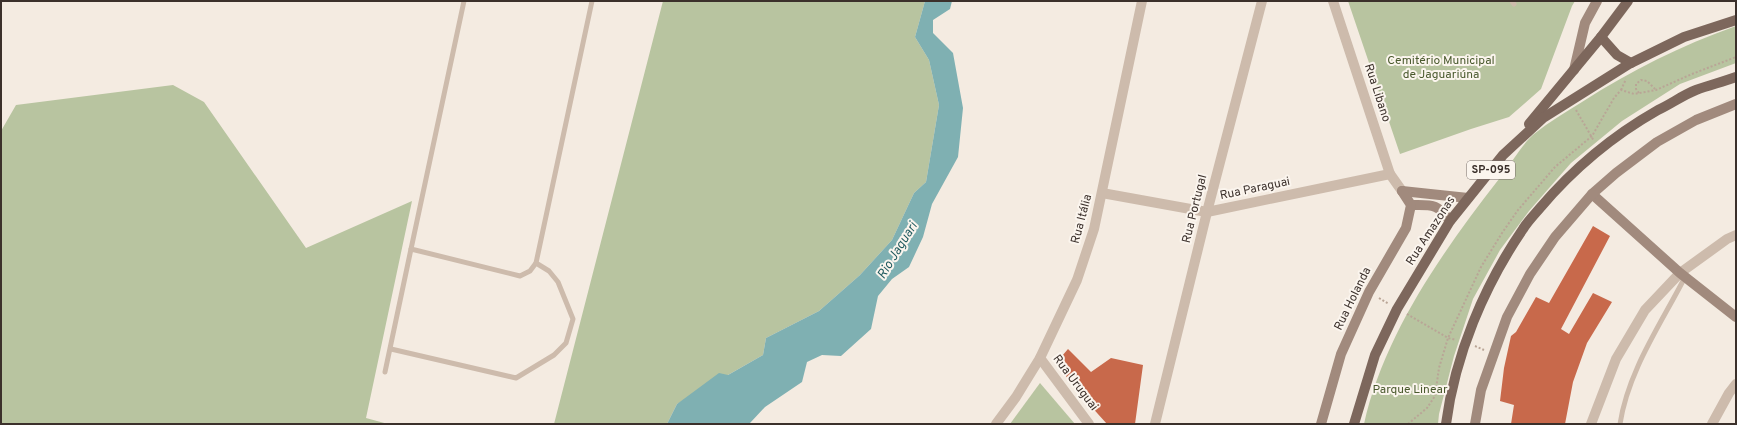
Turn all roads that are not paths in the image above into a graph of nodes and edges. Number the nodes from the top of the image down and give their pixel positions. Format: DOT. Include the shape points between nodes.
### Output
graph roads {
  1 [pos="464,1"];
  2 [pos="592,1"];
  3 [pos="1142,1"];
  4 [pos="1262,1"];
  5 [pos="1333,1"];
  6 [pos="1597,1"];
  7 [pos="1628,1"];
  8 [pos="1736,20"];
  9 [pos="1601,37"];
  10 [pos="1631,63"];
  11 [pos="1574,70"];
  12 [pos="1736,77"];
  13 [pos="1736,104"];
  14 [pos="1503,154"];
  15 [pos="1390,174"];
  16 [pos="1402,191"];
  17 [pos="1102,193"];
  18 [pos="1592,194"];
  19 [pos="1468,198"];
  20 [pos="1411,205"];
  21 [pos="1207,212"];
  22 [pos="1450,221"];
  23 [pos="1736,235"];
  24 [pos="411,249"];
  25 [pos="536,263"];
  26 [pos="1683,275"];
  27 [pos="1736,317"];
  28 [pos="391,349"];
  29 [pos="1040,358"];
  30 [pos="385,372"];
  31 [pos="1736,384"];
  32 [pos="996,424"];
  33 [pos="1089,424"];
  34 [pos="1156,424"];
  35 [pos="1321,424"];
  36 [pos="1354,424"];
  37 [pos="1446,424"];
  38 [pos="1475,424"];
  39 [pos="1592,424"];
  40 [pos="1620,424"];
  41 [pos="1712,424"];
  1 -- 24 [label="lane"];
  2 -- 25 [label="lane"];
  3 -- 17 [label="street, Rua Itália"];
  4 -- 21 [label="street, Rua Portugal"];
  5 -- 15 [label="street, Rua Libano"];
  6 -- 11 [label="street" via="1585,23"];
  7 -- 9 [label="main road, SP-095"];
  8 -- 10 [label="main road, Rua Amazonas / SP-095" via="1684,37"];
  9 -- 10 [label="main road" via="1617,55"];
  9 -- 11 [label="main road, SP-095"];
  10 -- 14 [label="main road, Rua Amazonas / SP-095" via="1543,118"];
  11 -- 14 [label="main road, SP-095"];
  12 -- 37 [label="main road" via="1694,91 1636,122 1555,191 1523,228 1482,302 1466,343 1450,398"];
  13 -- 18 [label="street" via="1696,120 1657,142"];
  14 -- 19 [label="main road, Rua Amazonas / SP-095"];
  15 -- 16 [label="street, Rua Libano"];
  15 -- 21 [label="street, Rua Paraguai"];
  16 -- 19 [label="street"];
  16 -- 20 [label="street"];
  17 -- 21 [label="street, Rua Paraguai"];
  17 -- 29 [label="street, Rua Itália" via="1094,229 1077,280"];
  18 -- 26 [label="street"];
  18 -- 38 [label="street" via="1555,237 1530,274 1507,317 1480,390"];
  19 -- 22 [label="main road, Rua Amazonas / SP-095"];
  20 -- 22 [label="street" via="1429,205 1442,209"];
  20 -- 35 [label="street, Rua Holanda" via="1406,228 1369,292 1341,354"];
  21 -- 34 [label="street, Rua Portugal"];
  22 -- 36 [label="main road, Rua Amazonas / SP-095" via="1397,309 1375,355"];
  23 -- 26 [label="street" via="1727,239"];
  24 -- 25 [label="lane" via="520,276 530,271"];
  24 -- 28 [label="lane"];
  25 -- 28 [label="lane" via="549,271 558,282 573,319 566,343 554,355 516,378"];
  26 -- 27 [label="street"];
  26 -- 39 [label="street" via="1645,310 1629,335 1616,359"];
  26 -- 40 [label="lane" via="1635,371 1622,407"];
  28 -- 30 [label="lane"];
  29 -- 32 [label="street, Rua Itália"];
  29 -- 33 [label="street, Rua Uruguai"];
  31 -- 41 [label="street"];
}
